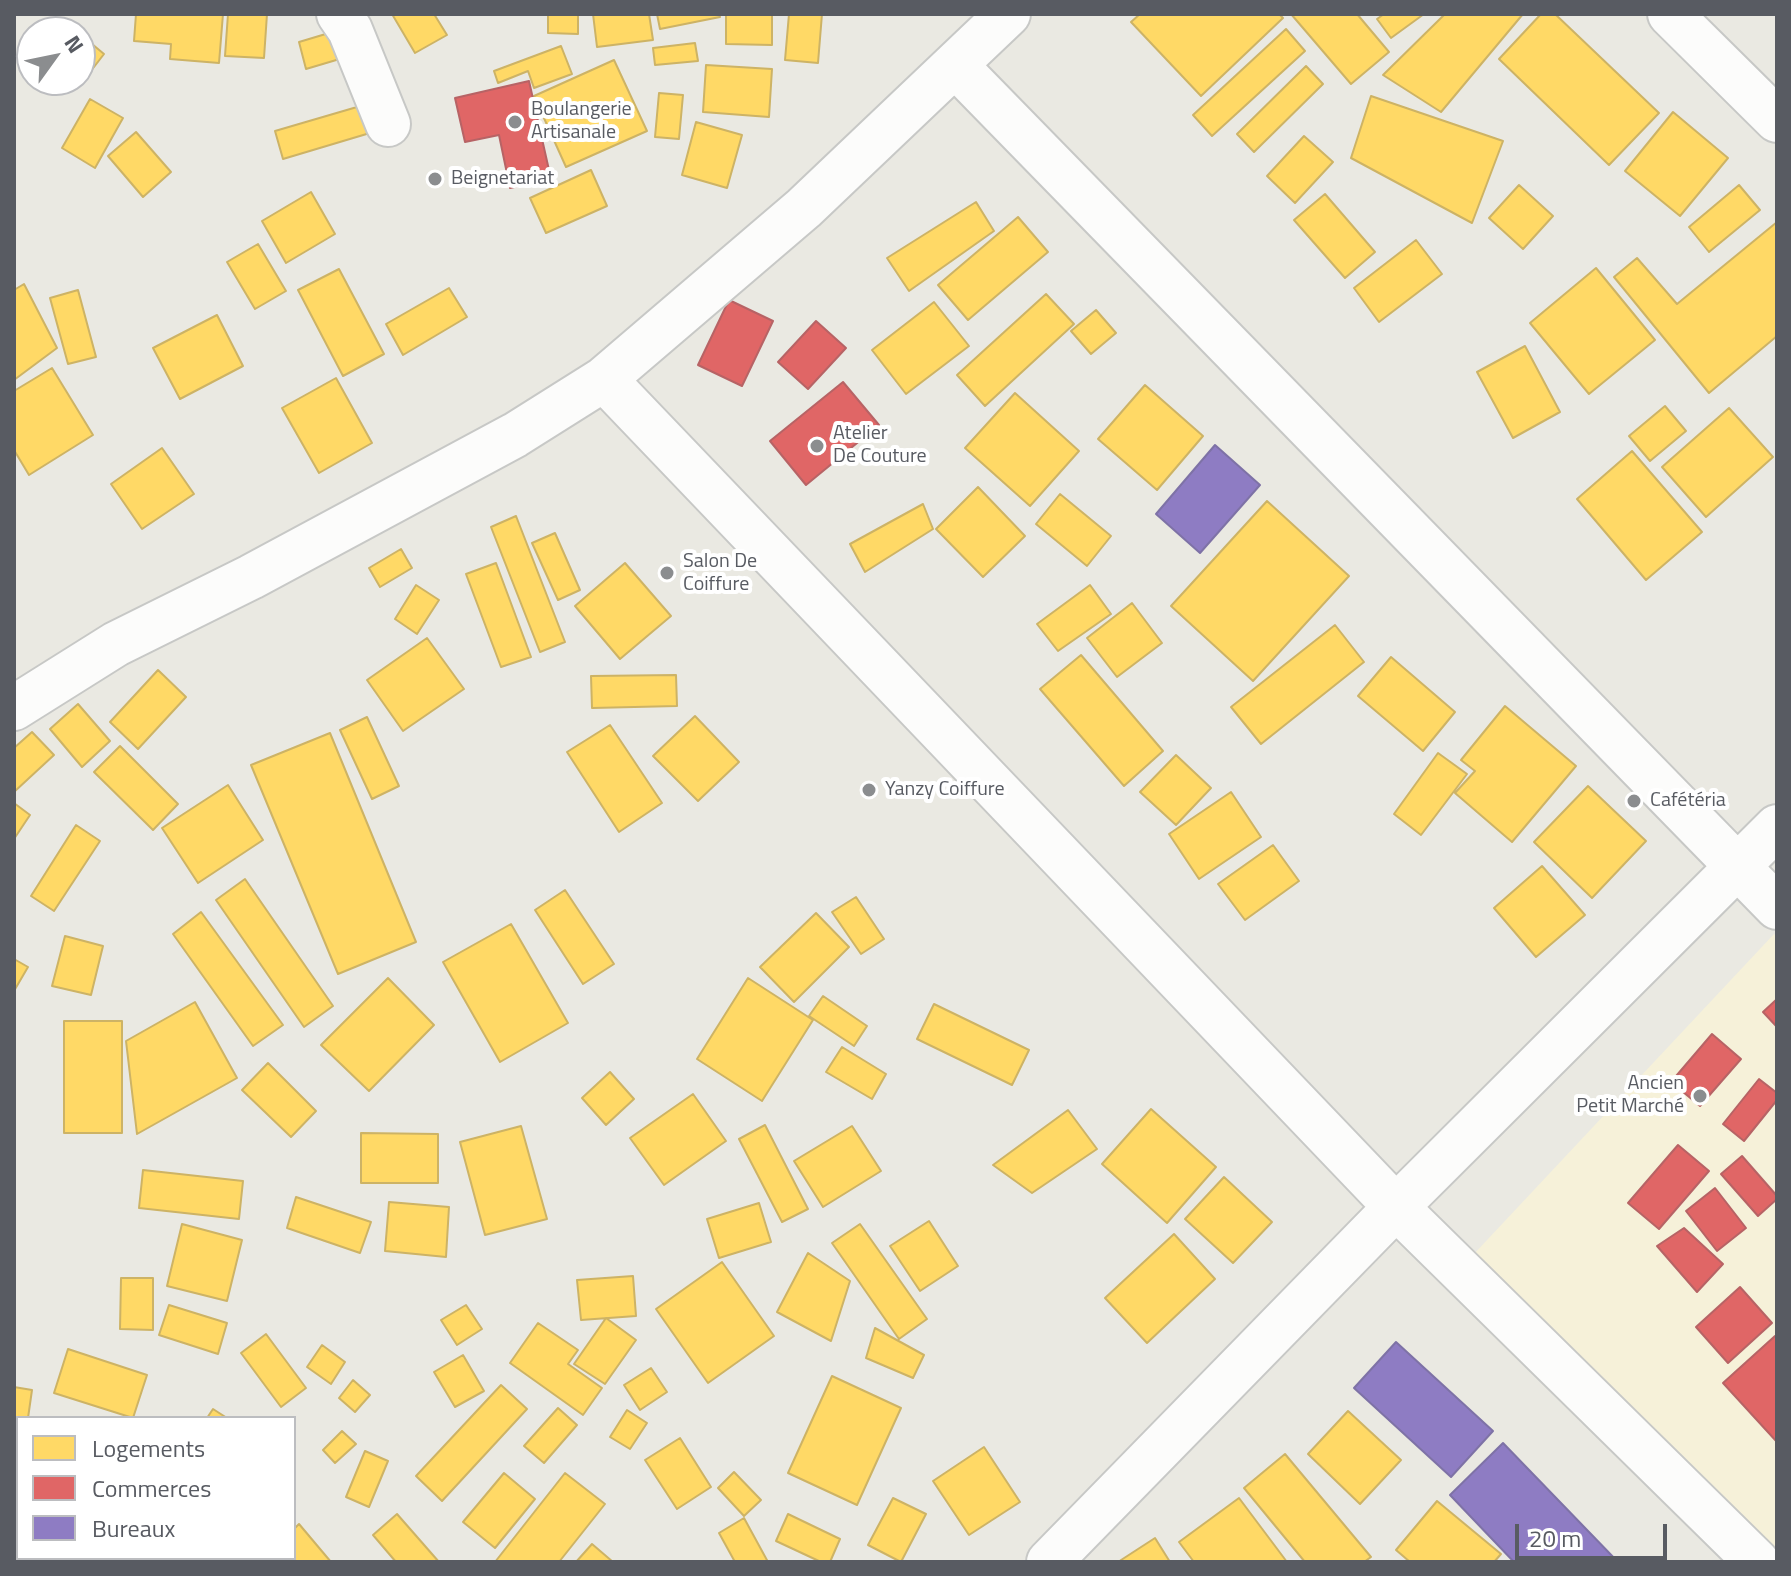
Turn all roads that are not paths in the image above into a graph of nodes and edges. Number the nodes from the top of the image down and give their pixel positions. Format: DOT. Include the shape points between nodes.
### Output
graph roads {
  1 [pos="339,14"];
  2 [pos="1008,14"];
  3 [pos="1670,14"];
  4 [pos="956,66"];
  5 [pos="1777,120"];
  6 [pos="388,124"];
  7 [pos="604,379"];
  8 [pos="14,708"];
  9 [pos="1777,827"];
  10 [pos="1736,867"];
  11 [pos="1777,907"];
  12 [pos="1396,1207"];
  13 [pos="1049,1562"];
  14 [pos="1757,1562"];
  1 -- 6 [label="street"];
  2 -- 4 [label="street"];
  3 -- 5 [label="street"];
  4 -- 7 [label="street" via="804,208"];
  4 -- 10 [label="street"];
  7 -- 8 [label="street" via="515,435 116,644"];
  7 -- 12 [label="street"];
  9 -- 10 [label="street"];
  10 -- 11 [label="street"];
  10 -- 12 [label="street"];
  12 -- 13 [label="street"];
  12 -- 14 [label="street"];
}
